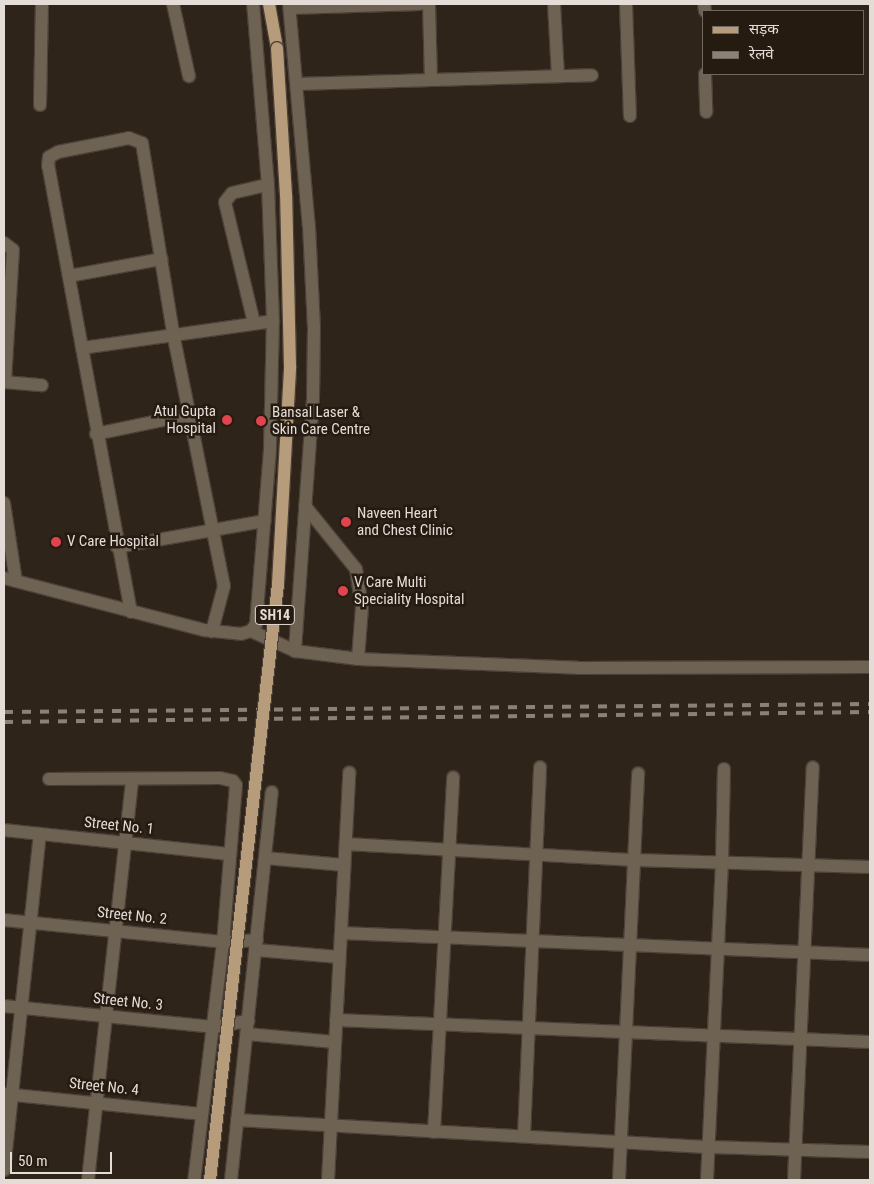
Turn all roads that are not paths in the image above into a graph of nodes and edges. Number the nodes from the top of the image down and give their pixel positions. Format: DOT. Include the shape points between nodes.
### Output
graph roads {
  1 [pos="42,4"];
  2 [pos="173,4"];
  3 [pos="253,4"];
  4 [pos="269,4"];
  5 [pos="420,4"];
  6 [pos="429,4"];
  7 [pos="554,4"];
  8 [pos="626,4"];
  9 [pos="380,5"];
  10 [pos="289,6"];
  11 [pos="558,75"];
  12 [pos="592,75"];
  13 [pos="706,75"];
  14 [pos="188,76"];
  15 [pos="432,79"];
  16 [pos="297,84"];
  17 [pos="40,105"];
  18 [pos="706,112"];
  19 [pos="630,116"];
  20 [pos="268,185"];
  21 [pos="4,243"];
  22 [pos="160,259"];
  23 [pos="68,276"];
  24 [pos="273,321"];
  25 [pos="254,323"];
  26 [pos="172,334"];
  27 [pos="82,348"];
  28 [pos="4,382"];
  29 [pos="42,385"];
  30 [pos="188,415"];
  31 [pos="96,434"];
  32 [pos="4,503"];
  33 [pos="305,506"];
  34 [pos="265,521"];
  35 [pos="213,528"];
  36 [pos="117,546"];
  37 [pos="10,579"];
  38 [pos="131,612"];
  39 [pos="212,631"];
  40 [pos="251,631"];
  41 [pos="294,651"];
  42 [pos="358,659"];
  43 [pos="870,666"];
  44 [pos="540,767"];
  45 [pos="813,767"];
  46 [pos="724,769"];
  47 [pos="349,773"];
  48 [pos="638,773"];
  49 [pos="453,778"];
  50 [pos="49,779"];
  51 [pos="132,779"];
  52 [pos="272,792"];
  53 [pos="4,830"];
  54 [pos="40,834"];
  55 [pos="125,843"];
  56 [pos="346,844"];
  57 [pos="449,849"];
  58 [pos="230,854"];
  59 [pos="537,854"];
  60 [pos="265,858"];
  61 [pos="635,860"];
  62 [pos="722,862"];
  63 [pos="344,865"];
  64 [pos="808,865"];
  65 [pos="870,867"];
  66 [pos="4,920"];
  67 [pos="31,922"];
  68 [pos="118,931"];
  69 [pos="341,933"];
  70 [pos="445,937"];
  71 [pos="223,942"];
  72 [pos="532,942"];
  73 [pos="631,944"];
  74 [pos="256,945"];
  75 [pos="717,948"];
  76 [pos="805,952"];
  77 [pos="870,955"];
  78 [pos="339,957"];
  79 [pos="4,1006"];
  80 [pos="22,1008"];
  81 [pos="107,1016"];
  82 [pos="336,1020"];
  83 [pos="440,1024"];
  84 [pos="213,1027"];
  85 [pos="248,1028"];
  86 [pos="528,1028"];
  87 [pos="626,1032"];
  88 [pos="714,1035"];
  89 [pos="800,1039"];
  90 [pos="335,1042"];
  91 [pos="870,1042"];
  92 [pos="8,1094"];
  93 [pos="97,1103"];
  94 [pos="202,1114"];
  95 [pos="237,1120"];
  96 [pos="332,1126"];
  97 [pos="434,1132"];
  98 [pos="524,1136"];
  99 [pos="621,1141"];
  100 [pos="709,1147"];
  101 [pos="795,1150"];
  102 [pos="870,1152"];
  103 [pos="4,1170"];
  104 [pos="88,1180"];
  105 [pos="194,1180"];
  106 [pos="210,1180"];
  107 [pos="231,1180"];
  108 [pos="328,1180"];
  109 [pos="619,1180"];
  110 [pos="707,1180"];
  111 [pos="794,1180"];
  1 -- 17 [label="street"];
  2 -- 14 [label="street"];
  3 -- 20 [label="street"];
  4 -- 106 [label="main road, SH14, bridge" via="277,48 286,195 290,366 278,584"];
  5 -- 9 [label="street"];
  6 -- 15 [label="street"];
  7 -- 11 [label="street"];
  8 -- 19 [label="street"];
  9 -- 10 [label="street"];
  10 -- 16 [label="street"];
  11 -- 12 [label="street"];
  11 -- 15 [label="street"];
  13 -- 18 [label="street"];
  15 -- 16 [label="street"];
  16 -- 33 [label="street" via="314,327"];
  20 -- 24 [label="street"];
  20 -- 25 [label="street" via="232,193 226,202"];
  21 -- 28 [label="street" via="13,250"];
  22 -- 23 [label="street"];
  22 -- 23 [label="street" via="142,143 129,138 58,152 49,157"];
  22 -- 26 [label="street"];
  23 -- 27 [label="street"];
  24 -- 25 [label="street"];
  24 -- 34 [label="street"];
  25 -- 26 [label="street"];
  26 -- 27 [label="street"];
  26 -- 30 [label="street"];
  27 -- 31 [label="street"];
  28 -- 29 [label="street"];
  30 -- 31 [label="street"];
  30 -- 35 [label="street"];
  31 -- 36 [label="street"];
  32 -- 37 [label="street"];
  33 -- 41 [label="street"];
  33 -- 42 [label="street" via="356,569 362,607"];
  34 -- 35 [label="street"];
  34 -- 40 [label="street" via="260,604 256,624"];
  35 -- 36 [label="street"];
  35 -- 39 [label="street" via="224,586"];
  36 -- 38 [label="street"];
  37 -- 38 [label="street"];
  38 -- 39 [label="street"];
  39 -- 40 [label="street" via="241,634"];
  40 -- 41 [label="street"];
  41 -- 42 [label="street"];
  42 -- 43 [label="street" via="578,668"];
  44 -- 59 [label="street"];
  45 -- 64 [label="street"];
  46 -- 62 [label="street"];
  47 -- 56 [label="street"];
  48 -- 61 [label="street"];
  49 -- 57 [label="street"];
  50 -- 51 [label="street"];
  51 -- 55 [label="street"];
  51 -- 58 [label="street" via="233,781 236,785"];
  52 -- 60 [label="street"];
  53 -- 54 [label="street, Street No. 1"];
  54 -- 55 [label="street, Street No. 1"];
  54 -- 67 [label="street"];
  55 -- 58 [label="street, Street No. 1"];
  55 -- 68 [label="street"];
  56 -- 57 [label="street"];
  56 -- 63 [label="street"];
  57 -- 59 [label="street"];
  57 -- 70 [label="street"];
  58 -- 71 [label="street"];
  59 -- 61 [label="street"];
  59 -- 72 [label="street"];
  60 -- 63 [label="street"];
  60 -- 74 [label="street"];
  61 -- 62 [label="street"];
  61 -- 73 [label="street"];
  62 -- 64 [label="street"];
  62 -- 75 [label="street"];
  63 -- 69 [label="street"];
  64 -- 65 [label="street"];
  64 -- 76 [label="street"];
  66 -- 67 [label="street, Street No. 2"];
  67 -- 68 [label="street, Street No. 2"];
  67 -- 80 [label="street"];
  68 -- 71 [label="street, Street No. 2"];
  68 -- 81 [label="street"];
  69 -- 70 [label="street"];
  69 -- 78 [label="street"];
  70 -- 72 [label="street"];
  70 -- 83 [label="street"];
  71 -- 74 [label="street, Street No. 2"];
  71 -- 84 [label="street"];
  72 -- 73 [label="street"];
  72 -- 86 [label="street"];
  73 -- 75 [label="street"];
  73 -- 87 [label="street"];
  74 -- 78 [label="street, Street No. 2"];
  74 -- 85 [label="street"];
  75 -- 76 [label="street"];
  75 -- 88 [label="street"];
  76 -- 77 [label="street"];
  76 -- 89 [label="street"];
  78 -- 82 [label="street"];
  79 -- 80 [label="street, Street No. 3"];
  80 -- 81 [label="street, Street No. 3"];
  80 -- 92 [label="street"];
  81 -- 84 [label="street, Street No. 3"];
  81 -- 93 [label="street"];
  82 -- 83 [label="street"];
  82 -- 90 [label="street"];
  83 -- 86 [label="street"];
  83 -- 97 [label="street"];
  84 -- 85 [label="street, Street No. 3"];
  84 -- 94 [label="street"];
  85 -- 90 [label="street, Street No. 3"];
  85 -- 95 [label="street"];
  86 -- 87 [label="street"];
  86 -- 98 [label="street"];
  87 -- 88 [label="street"];
  87 -- 99 [label="street"];
  88 -- 89 [label="street"];
  88 -- 100 [label="street"];
  89 -- 91 [label="street"];
  89 -- 101 [label="street"];
  90 -- 96 [label="street"];
  92 -- 93 [label="street, Street No. 4"];
  92 -- 103 [label="street"];
  93 -- 94 [label="street, Street No. 4"];
  93 -- 104 [label="street"];
  94 -- 105 [label="street"];
  95 -- 96 [label="street"];
  95 -- 107 [label="street"];
  96 -- 97 [label="street"];
  96 -- 108 [label="street"];
  97 -- 98 [label="street"];
  98 -- 99 [label="street"];
  99 -- 100 [label="street"];
  99 -- 109 [label="street"];
  100 -- 101 [label="street"];
  100 -- 110 [label="street"];
  101 -- 102 [label="street"];
  101 -- 111 [label="street"];
}
